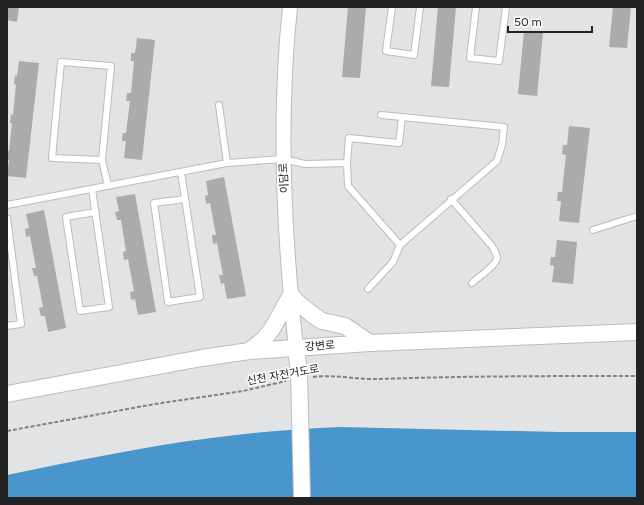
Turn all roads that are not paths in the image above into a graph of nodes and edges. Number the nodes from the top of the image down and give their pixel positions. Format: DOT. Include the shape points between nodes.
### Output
graph roads {
  1 [pos="290,7"];
  2 [pos="392,7"];
  3 [pos="420,7"];
  4 [pos="476,7"];
  5 [pos="506,7"];
  6 [pos="219,105"];
  7 [pos="381,115"];
  8 [pos="402,117"];
  9 [pos="283,159"];
  10 [pos="102,160"];
  11 [pos="227,163"];
  12 [pos="347,163"];
  13 [pos="181,172"];
  14 [pos="108,186"];
  15 [pos="92,189"];
  16 [pos="185,199"];
  17 [pos="451,199"];
  18 [pos="7,205"];
  19 [pos="96,212"];
  20 [pos="637,216"];
  21 [pos="7,218"];
  22 [pos="8,225"];
  23 [pos="593,230"];
  24 [pos="400,245"];
  25 [pos="472,283"];
  26 [pos="368,289"];
  27 [pos="290,295"];
  28 [pos="7,326"];
  29 [pos="637,332"];
  30 [pos="370,343"];
  31 [pos="296,348"];
  32 [pos="249,351"];
  33 [pos="7,394"];
  34 [pos="302,498"];
  1 -- 9 [label="street, 이담로" via="283,90"];
  2 -- 3 [label="lane" via="386,51 414,55"];
  4 -- 5 [label="lane" via="470,58 499,62"];
  6 -- 11 [label="lane"];
  7 -- 8 [label="lane"];
  8 -- 12 [label="lane" via="399,143 349,138"];
  8 -- 17 [label="lane" via="504,127 497,161"];
  9 -- 11 [label="lane"];
  9 -- 12 [label="lane" via="306,164"];
  9 -- 27 [label="street, 이담로"];
  10 -- 10 [label="lane" via="111,66 61,62 52,158"];
  10 -- 14 [label="lane"];
  11 -- 13 [label="lane"];
  12 -- 24 [label="lane" via="348,186"];
  13 -- 14 [label="lane"];
  13 -- 16 [label="lane"];
  14 -- 15 [label="lane"];
  15 -- 18 [label="lane"];
  15 -- 19 [label="lane"];
  16 -- 16 [label="lane" via="200,297 168,302 154,203"];
  17 -- 24 [label="lane"];
  17 -- 25 [label="lane" via="496,254 494,264"];
  19 -- 19 [label="lane" via="109,307 80,311 66,217"];
  20 -- 23 [label="lane"];
  21 -- 22 [label="lane"];
  22 -- 28 [label="lane" via="21,324"];
  24 -- 26 [label="lane" via="393,262"];
  27 -- 30 [label="main road" via="322,321 345,326"];
  27 -- 31 [label="street, 이담로"];
  27 -- 32 [label="main road" via="272,329"];
  29 -- 30 [label="main road, 강변로"];
  30 -- 31 [label="main road, 강변로"];
  31 -- 32 [label="main road, 강변로"];
  31 -- 34 [label="main road, bridge"];
  32 -- 33 [label="main road, 강변로"];
}
